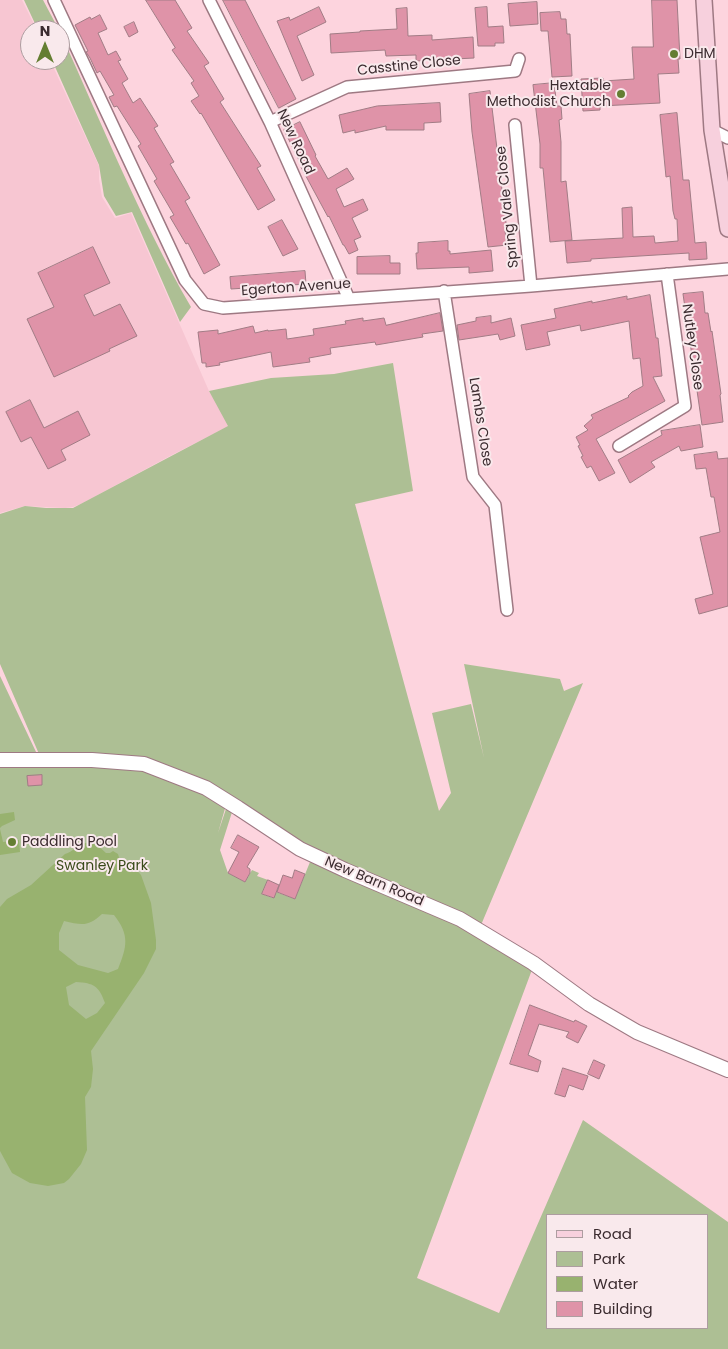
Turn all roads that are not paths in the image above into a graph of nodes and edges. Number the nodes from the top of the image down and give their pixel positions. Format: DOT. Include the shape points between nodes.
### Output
graph roads {
  1 [pos="54,0"];
  2 [pos="210,0"];
  3 [pos="704,0"];
  4 [pos="519,59"];
  5 [pos="270,122"];
  6 [pos="516,125"];
  7 [pos="712,130"];
  8 [pos="728,138"];
  9 [pos="728,229"];
  10 [pos="728,269"];
  11 [pos="667,274"];
  12 [pos="531,286"];
  13 [pos="444,291"];
  14 [pos="350,299"];
  15 [pos="619,446"];
  16 [pos="507,610"];
  17 [pos="0,760"];
  18 [pos="728,1070"];
  1 -- 14 [label="street, Egerton Avenue" via="184,280 204,304 224,308"];
  2 -- 5 [label="street, New Road"];
  3 -- 7 [label="main road"];
  4 -- 5 [label="street, Casstine Close" via="515,71 347,87"];
  5 -- 14 [label="street, New Road"];
  6 -- 12 [label="street, Spring Vale Close"];
  7 -- 8 [label="street"];
  7 -- 9 [label="main road"];
  10 -- 11 [label="street, Egerton Avenue"];
  11 -- 12 [label="street, Egerton Avenue"];
  11 -- 15 [label="street, Nutley Close" via="685,406"];
  12 -- 13 [label="street, Egerton Avenue"];
  13 -- 14 [label="street, Egerton Avenue"];
  13 -- 16 [label="street, Lambs Close" via="473,477 495,506"];
  17 -- 18 [label="street, New Barn Road" via="92,760 144,764 206,788 300,849 478,928 588,1004 637,1032"];
}
